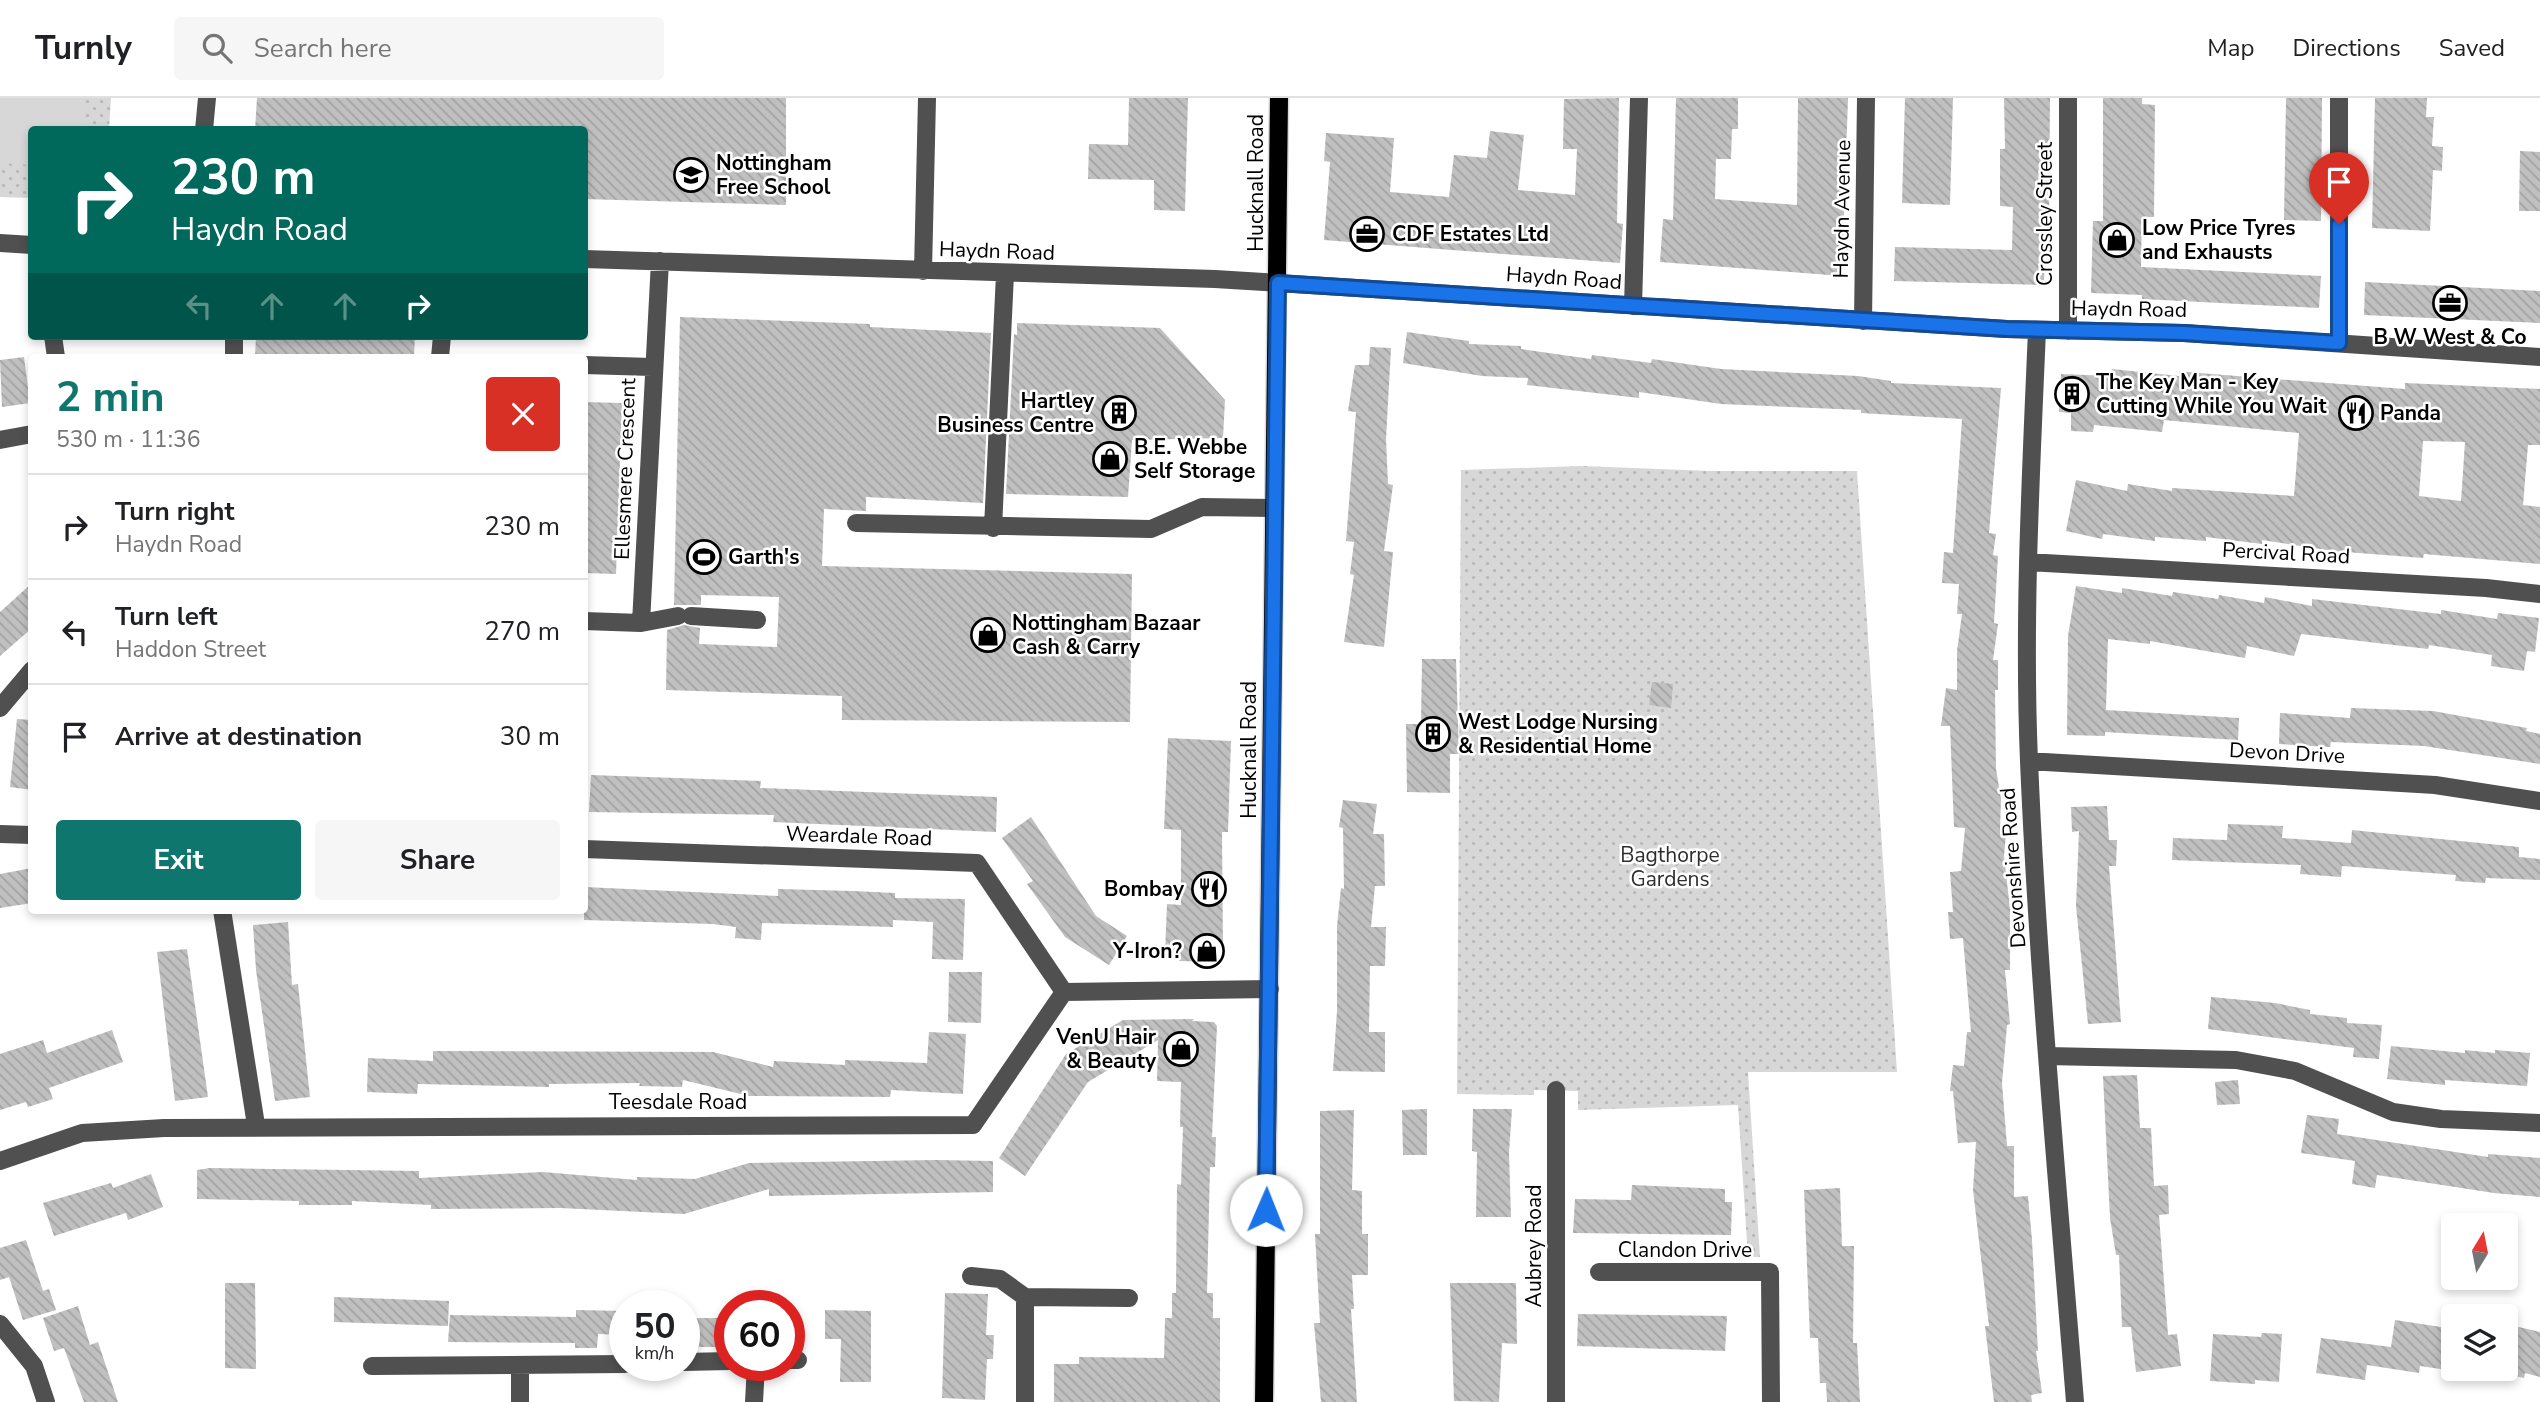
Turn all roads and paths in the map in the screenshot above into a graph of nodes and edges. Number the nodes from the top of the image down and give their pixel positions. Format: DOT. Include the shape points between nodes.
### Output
graph roads {
  1 [pos="207,98"];
  2 [pos="927,98"];
  3 [pos="1279,98"];
  4 [pos="1639,98"];
  5 [pos="1866,98"];
  6 [pos="2068,98"];
  7 [pos="2339,98"];
  8 [pos="204,126"];
  9 [pos="0,243"];
  10 [pos="28,245"];
  11 [pos="588,259"];
  12 [pos="660,261"];
  13 [pos="923,271"];
  14 [pos="1005,274"];
  15 [pos="1278,283"];
  16 [pos="1633,306"];
  17 [pos="1863,321"];
  18 [pos="2037,330"];
  19 [pos="2068,331"];
  20 [pos="2339,343"];
  21 [pos="2540,357"];
  22 [pos="588,365"];
  23 [pos="652,367"];
  24 [pos="28,434"];
  25 [pos="0,440"];
  26 [pos="1274,508"];
  27 [pos="856,523"];
  28 [pos="993,528"];
  29 [pos="2029,562"];
  30 [pos="2540,594"];
  31 [pos="757,620"];
  32 [pos="588,621"];
  33 [pos="641,622"];
  34 [pos="28,675"];
  35 [pos="0,708"];
  36 [pos="2029,761"];
  37 [pos="2540,801"];
  38 [pos="0,834"];
  39 [pos="28,835"];
  40 [pos="588,849"];
  41 [pos="223,914"];
  42 [pos="1269,989"];
  43 [pos="1064,992"];
  44 [pos="2047,1056"];
  45 [pos="1556,1090"];
  46 [pos="2540,1123"];
  47 [pos="256,1125"];
  48 [pos="0,1161"];
  49 [pos="1599,1272"];
  50 [pos="971,1276"];
  51 [pos="1025,1297"];
  52 [pos="1129,1298"];
  53 [pos="0,1324"];
  54 [pos="609,1364"];
  55 [pos="372,1366"];
  56 [pos="520,1367"];
  57 [pos="755,1381"];
  58 [pos="46,1402"];
  59 [pos="520,1402"];
  60 [pos="754,1402"];
  61 [pos="1025,1402"];
  62 [pos="1264,1402"];
  63 [pos="1556,1402"];
  64 [pos="1771,1402"];
  65 [pos="2075,1402"];
  1 -- 8 [label="street"];
  2 -- 13 [label="street"];
  3 -- 15 [label="main road, Hucknall Road"];
  4 -- 16 [label="street"];
  5 -- 17 [label="street, Haydn Avenue"];
  6 -- 19 [label="street, Crossley Street"];
  7 -- 20 [label="street"];
  9 -- 10 [label="street"];
  11 -- 12 [label="street, Haydn Road"];
  12 -- 13 [label="street, Haydn Road"];
  12 -- 23 [label="street, Ellesmere Crescent"];
  13 -- 14 [label="street, Haydn Road"];
  14 -- 15 [label="street, Haydn Road"];
  14 -- 28 [label="street"];
  15 -- 16 [label="street, Haydn Road"];
  15 -- 26 [label="main road, Hucknall Road"];
  16 -- 17 [label="street, Haydn Road"];
  17 -- 18 [label="street, Haydn Road"];
  18 -- 19 [label="street, Haydn Road"];
  18 -- 29 [label="street, Devonshire Road"];
  19 -- 20 [label="street, Haydn Road"];
  20 -- 21 [label="street, Haydn Road"];
  22 -- 23 [label="street"];
  23 -- 33 [label="street, Ellesmere Crescent"];
  24 -- 25 [label="street"];
  26 -- 28 [label="street" via="1202,507 1151,529"];
  26 -- 42 [label="main road, Hucknall Road"];
  27 -- 28 [label="street"];
  29 -- 30 [label="street, Percival Road"];
  29 -- 36 [label="street, Devonshire Road"];
  31 -- 33 [label="street" via="685,616"];
  32 -- 33 [label="street"];
  34 -- 35 [label="street"];
  36 -- 37 [label="street, Devon Drive" via="2435,785"];
  36 -- 44 [label="street, Devonshire Road"];
  38 -- 39 [label="street"];
  40 -- 43 [label="street, Weardale Road" via="978,863"];
  41 -- 47 [label="street"];
  42 -- 43 [label="street"];
  42 -- 62 [label="main road, Hucknall Road"];
  43 -- 47 [label="street, Teesdale Road" via="973,1125"];
  44 -- 46 [label="street" via="2236,1060 2295,1071 2393,1112"];
  44 -- 65 [label="street, Devonshire Road"];
  45 -- 63 [label="street, Aubrey Road"];
  47 -- 48 [label="street, Teesdale Road" via="82,1133"];
  49 -- 64 [label="street, Clandon Drive" via="1770,1272"];
  50 -- 51 [label="street" via="1000,1279"];
  51 -- 52 [label="street"];
  51 -- 61 [label="street"];
  53 -- 58 [label="street" via="34,1366"];
  54 -- 56 [label="street"];
  55 -- 56 [label="street"];
  56 -- 59 [label="street"];
  57 -- 60 [label="street"];
}
